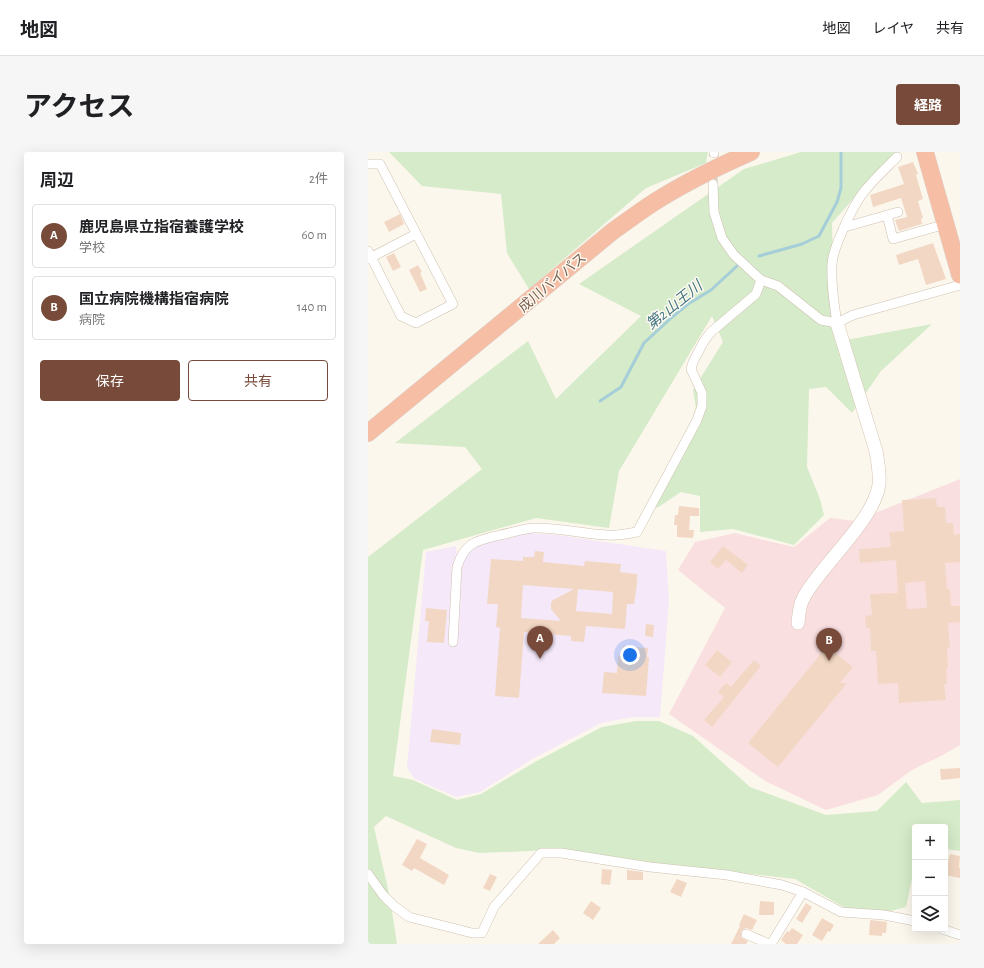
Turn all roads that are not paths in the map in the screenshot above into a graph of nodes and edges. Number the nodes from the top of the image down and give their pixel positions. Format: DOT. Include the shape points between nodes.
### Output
graph roads {
  1 [pos="751,152"];
  2 [pos="925,152"];
  3 [pos="897,157"];
  4 [pos="368,164"];
  5 [pos="713,184"];
  6 [pos="898,212"];
  7 [pos="887,215"];
  8 [pos="946,224"];
  9 [pos="845,226"];
  10 [pos="416,234"];
  11 [pos="369,256"];
  12 [pos="960,275"];
  13 [pos="761,280"];
  14 [pos="960,285"];
  15 [pos="837,323"];
  16 [pos="368,433"];
  17 [pos="798,623"];
  18 [pos="453,642"];
  19 [pos="368,874"];
  20 [pos="803,892"];
  21 [pos="912,920"];
  22 [pos="948,931"];
  23 [pos="746,934"];
  24 [pos="960,935"];
  25 [pos="770,944"];
  1 -- 16 [label="highway, 成川バイパス" via="713,168 653,203 613,231"];
  2 -- 8 [label="highway"];
  3 -- 9 [label="street" via="862,193"];
  4 -- 10 [label="street" via="380,164"];
  5 -- 13 [label="street" via="714,212 722,238 734,255"];
  6 -- 7 [label="street"];
  7 -- 8 [label="street" via="894,239"];
  7 -- 9 [label="street"];
  8 -- 12 [label="highway"];
  9 -- 15 [label="street" via="832,264 832,293"];
  10 -- 11 [label="street"];
  10 -- 11 [label="street" via="453,304 416,323 401,316"];
  13 -- 15 [label="street" via="778,286 820,320"];
  13 -- 18 [label="street" via="756,294 711,332 693,362 691,369 702,393 702,406 637,532 607,535 532,528 486,538 467,547 460,556 457,567"];
  14 -- 15 [label="street" via="853,315"];
  15 -- 17 [label="street" via="876,452 879,485 872,504 855,531 802,600"];
  19 -- 20 [label="street" via="382,895 409,917 472,933 482,933 494,907 541,853 561,853 650,867 727,875 782,885"];
  20 -- 21 [label="street" via="841,912 884,915"];
  20 -- 25 [label="street"];
  22 -- 24 [label="street"];
  23 -- 25 [label="street"];
}
